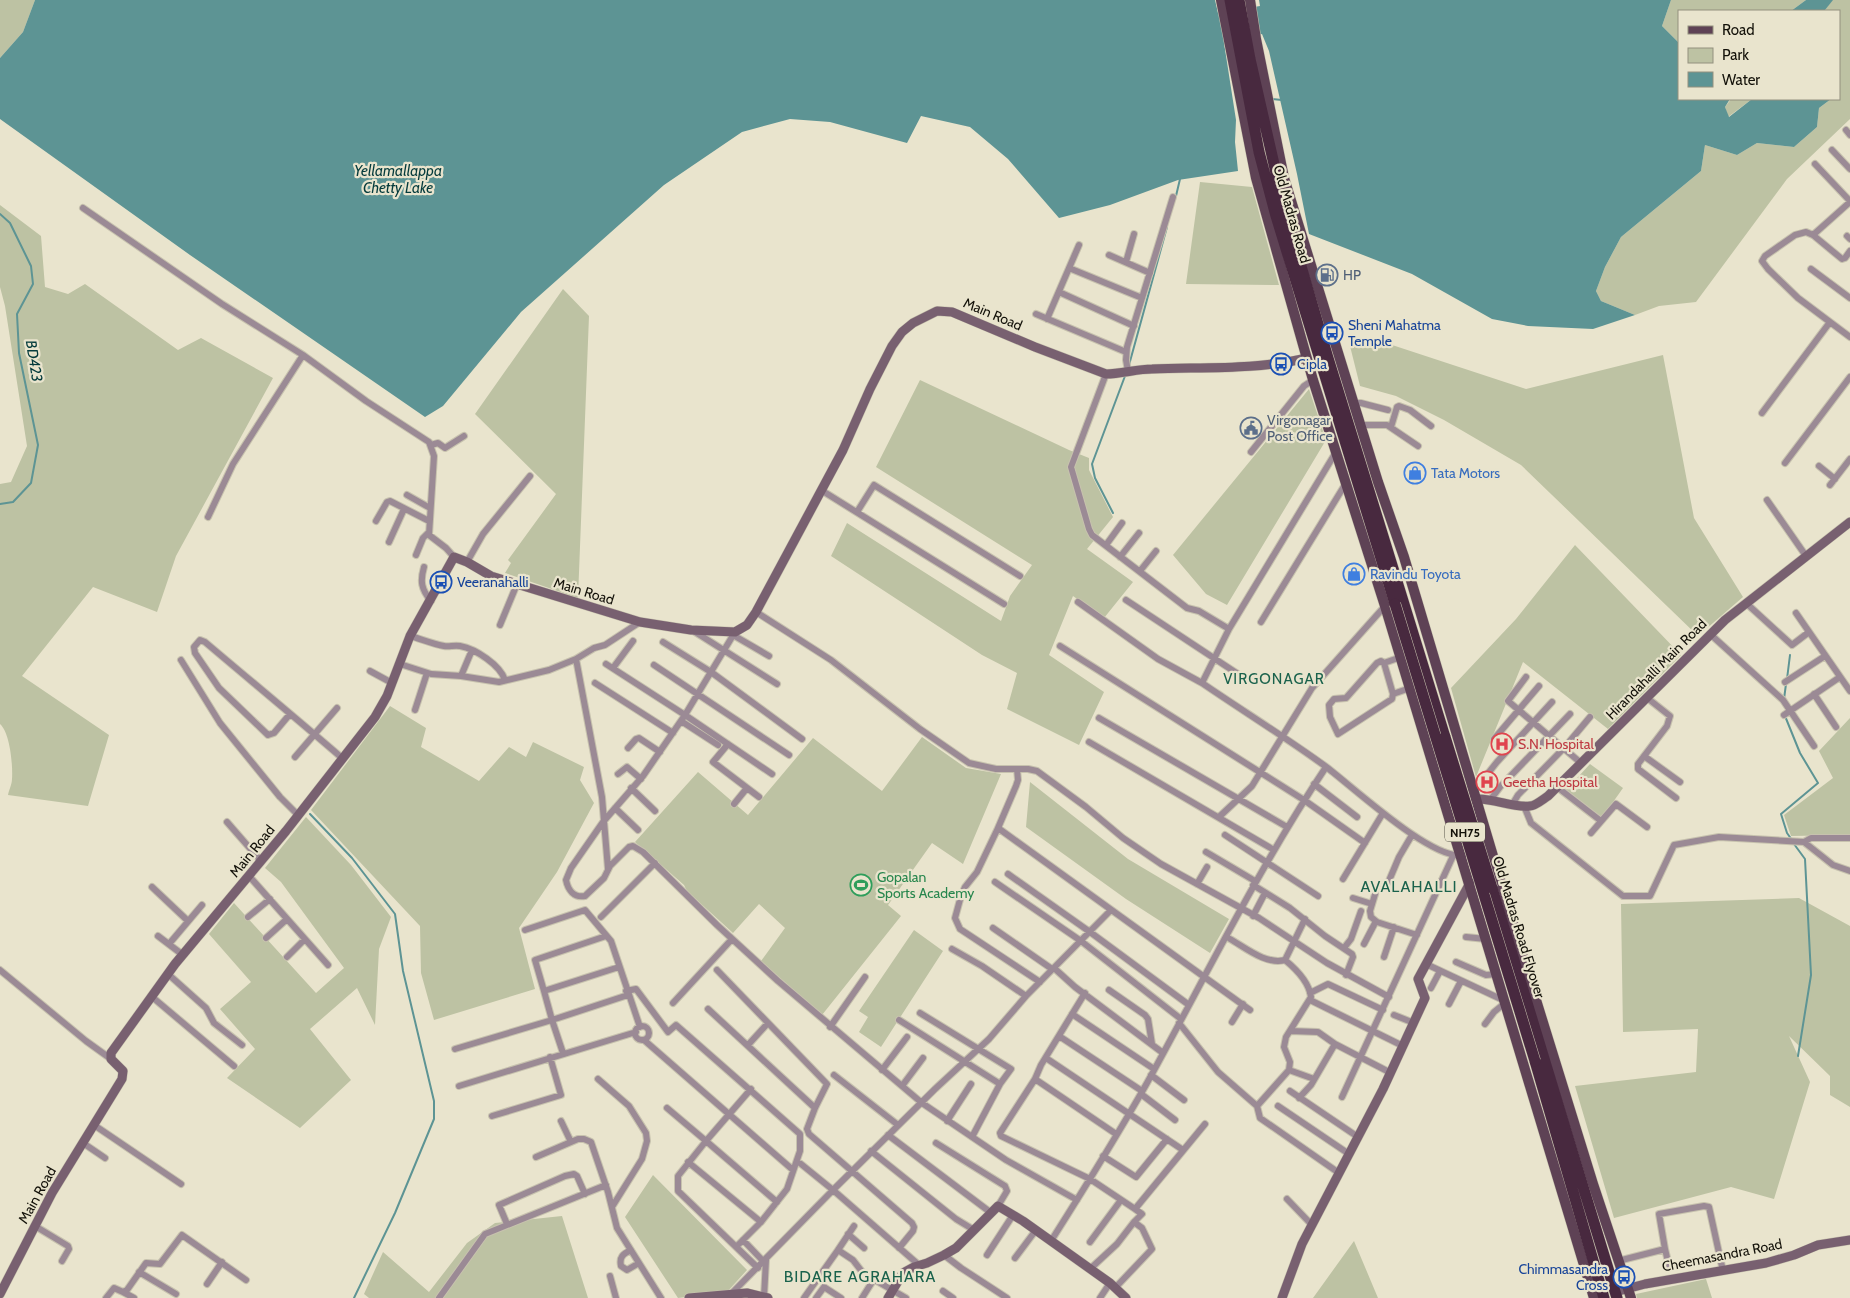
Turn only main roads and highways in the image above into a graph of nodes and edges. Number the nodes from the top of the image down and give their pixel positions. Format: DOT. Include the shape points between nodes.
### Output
graph roads {
  1 [pos="1234,3"];
  2 [pos="1243,42"];
  3 [pos="1373,483"];
  4 [pos="1394,603"];
  5 [pos="1539,1060"];
  6 [pos="1630,1294"];
  7 [pos="1616,1295"];
  8 [pos="1598,1297"];
  1 -- 2 [label="highway, Old Madras Road / NH75"];
  1 -- 2 [label="main road"];
  2 -- 3 [label="main road" via="1360,425"];
  2 -- 3 [label="highway, Old Madras Road / NH75" via="1284,208 1328,358"];
  2 -- 4 [label="highway, Old Madras Road / NH75" via="1259,152 1276,216"];
  2 -- 4 [label="main road" via="1256,178 1346,482"];
  3 -- 4 [label="highway, Old Madras Road Flyover / NH75"];
  3 -- 6 [label="main road" via="1404,556 1584,1156"];
  4 -- 5 [label="highway, Old Madras Road Flyover / NH75, bridge"];
  4 -- 8 [label="main road" via="1401,657 1457,856 1470,883"];
  5 -- 7 [label="highway, Old Madras Road Flyover / NH75"];
  5 -- 8 [label="highway, Old Madras Road Flyover / NH75"];
}
